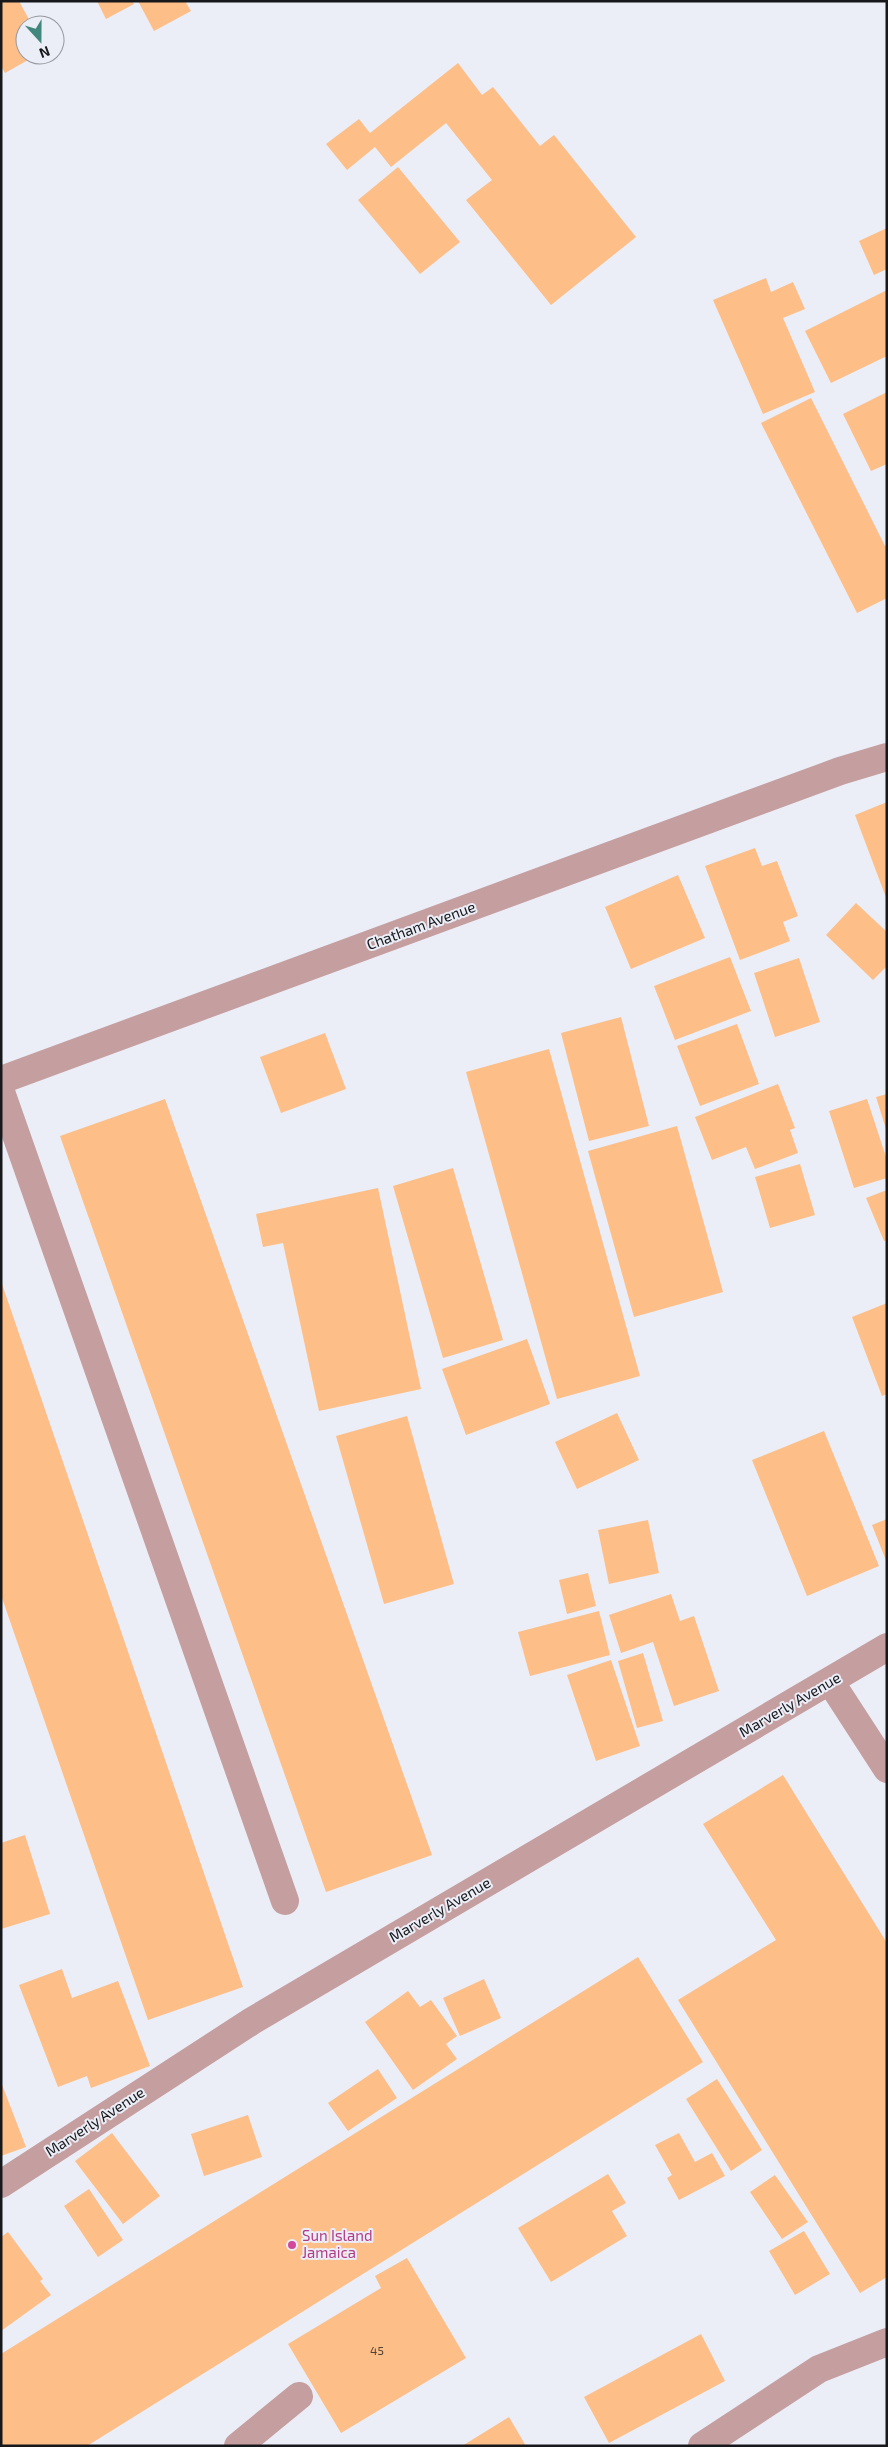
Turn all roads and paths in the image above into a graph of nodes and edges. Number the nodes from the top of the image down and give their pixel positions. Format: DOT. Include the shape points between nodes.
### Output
graph roads {
  1 [pos="887,757"];
  2 [pos="1,1080"];
  3 [pos="1,1092"];
  4 [pos="887,1647"];
  5 [pos="830,1681"];
  6 [pos="887,1769"];
  7 [pos="285,1901"];
  8 [pos="1,2184"];
  9 [pos="887,2342"];
  10 [pos="299,2396"];
  11 [pos="238,2446"];
  12 [pos="702,2446"];
  1 -- 2 [label="street, Chatham Avenue" via="840,771"];
  3 -- 7 [label="street"];
  4 -- 5 [label="street, Marverly Avenue"];
  5 -- 6 [label="street"];
  5 -- 8 [label="street, Marverly Avenue" via="252,2021"];
  9 -- 12 [label="street" via="819,2369"];
  10 -- 11 [label="street"];
}
